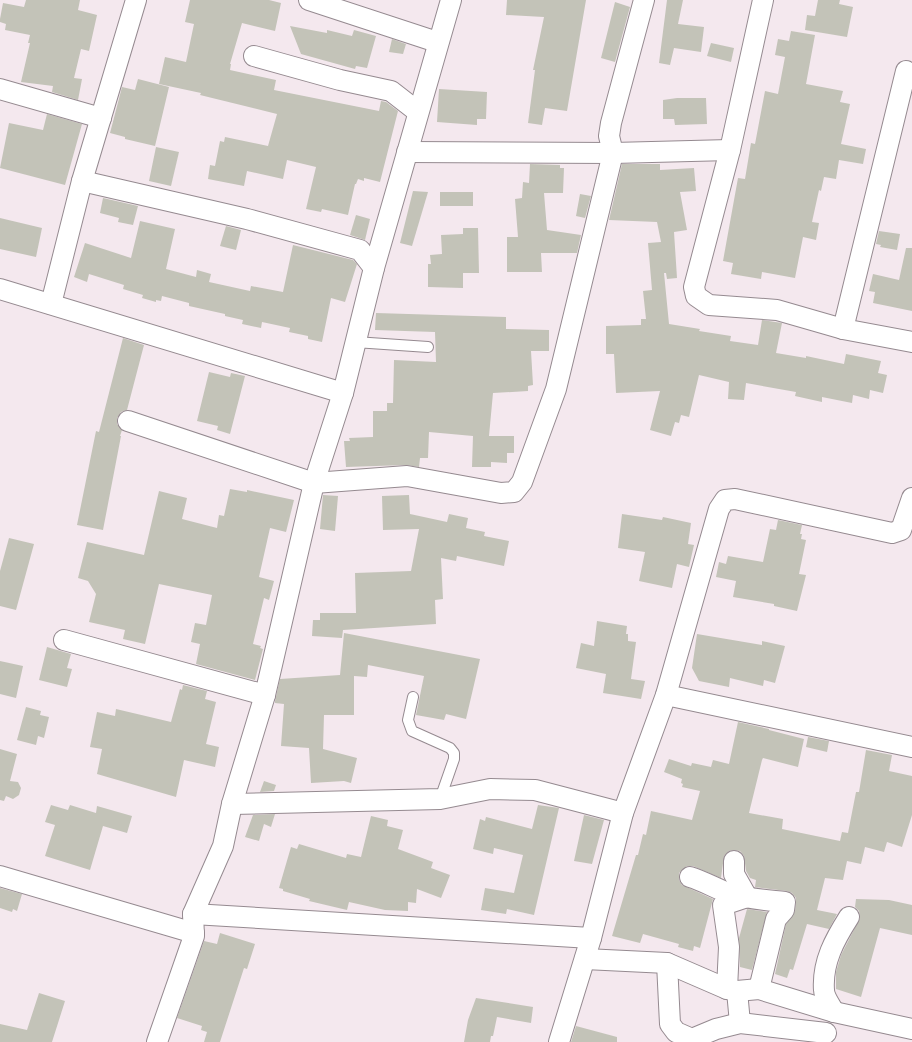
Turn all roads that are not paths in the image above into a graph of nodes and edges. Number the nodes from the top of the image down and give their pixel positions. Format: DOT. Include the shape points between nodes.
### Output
graph roads {
  1 [pos="136,0"];
  2 [pos="309,0"];
  3 [pos="451,0"];
  4 [pos="644,0"];
  5 [pos="763,0"];
  6 [pos="437,42"];
  7 [pos="254,56"];
  8 [pos="906,71"];
  9 [pos="0,89"];
  10 [pos="418,112"];
  11 [pos="101,118"];
  12 [pos="730,150"];
  13 [pos="407,152"];
  14 [pos="613,153"];
  15 [pos="82,181"];
  16 [pos="374,268"];
  17 [pos="0,289"];
  18 [pos="51,304"];
  19 [pos="843,329"];
  20 [pos="355,342"];
  21 [pos="912,342"];
  22 [pos="428,347"];
  23 [pos="343,393"];
  24 [pos="128,421"];
  25 [pos="314,483"];
  26 [pos="912,498"];
  27 [pos="64,640"];
  28 [pos="265,695"];
  29 [pos="666,695"];
  30 [pos="413,697"];
  31 [pos="912,747"];
  32 [pos="440,799"];
  33 [pos="232,804"];
  34 [pos="623,813"];
  35 [pos="734,861"];
  36 [pos="0,876"];
  37 [pos="690,877"];
  38 [pos="747,897"];
  39 [pos="849,917"];
  40 [pos="193,924"];
  41 [pos="591,938"];
  42 [pos="585,959"];
  43 [pos="667,963"];
  44 [pos="759,989"];
  45 [pos="732,990"];
  46 [pos="834,1012"];
  47 [pos="740,1023"];
  48 [pos="912,1029"];
  49 [pos="826,1033"];
  50 [pos="157,1042"];
  51 [pos="559,1042"];
  1 -- 11 [label="street"];
  2 -- 6 [label="street"];
  3 -- 6 [label="street"];
  4 -- 14 [label="street" via="611,124 609,136"];
  5 -- 12 [label="street"];
  6 -- 10 [label="street"];
  7 -- 10 [label="street" via="391,91"];
  8 -- 19 [label="street"];
  9 -- 11 [label="street"];
  10 -- 13 [label="street"];
  11 -- 15 [label="street"];
  12 -- 14 [label="street"];
  12 -- 19 [label="street" via="694,288 696,296 709,305 777,310"];
  13 -- 14 [label="street"];
  13 -- 16 [label="street"];
  14 -- 25 [label="street" via="556,389 522,482 514,492 500,493 406,476"];
  15 -- 16 [label="street" via="248,219 360,250"];
  15 -- 18 [label="street"];
  16 -- 20 [label="street"];
  17 -- 18 [label="street"];
  18 -- 23 [label="street"];
  19 -- 21 [label="street"];
  20 -- 22 [label="lane"];
  20 -- 23 [label="street"];
  23 -- 25 [label="street"];
  24 -- 25 [label="street"];
  25 -- 28 [label="street"];
  26 -- 29 [label="street" via="901,530 892,533 734,499 725,500 719,509"];
  27 -- 28 [label="street"];
  28 -- 33 [label="street"];
  29 -- 31 [label="street"];
  29 -- 34 [label="street"];
  30 -- 32 [label="lane" via="408,720 412,731 450,748 454,753"];
  32 -- 33 [label="street"];
  32 -- 34 [label="street" via="490,789 536,790"];
  33 -- 40 [label="street" via="223,846"];
  34 -- 41 [label="street"];
  35 -- 38 [label="street" via="734,874"];
  36 -- 40 [label="street"];
  37 -- 38 [label="street" via="729,893"];
  38 -- 44 [label="street" via="785,902 784,910 776,918"];
  38 -- 45 [label="street" via="723,905"];
  39 -- 46 [label="street" via="828,956 824,990"];
  40 -- 41 [label="street"];
  40 -- 50 [label="street"];
  41 -- 42 [label="street"];
  42 -- 43 [label="street"];
  42 -- 51 [label="street"];
  43 -- 45 [label="street"];
  43 -- 47 [label="street" via="670,1024 676,1032 692,1039"];
  44 -- 45 [label="street"];
  44 -- 46 [label="street"];
  45 -- 47 [label="street"];
  46 -- 48 [label="street"];
  47 -- 49 [label="street"];
}
